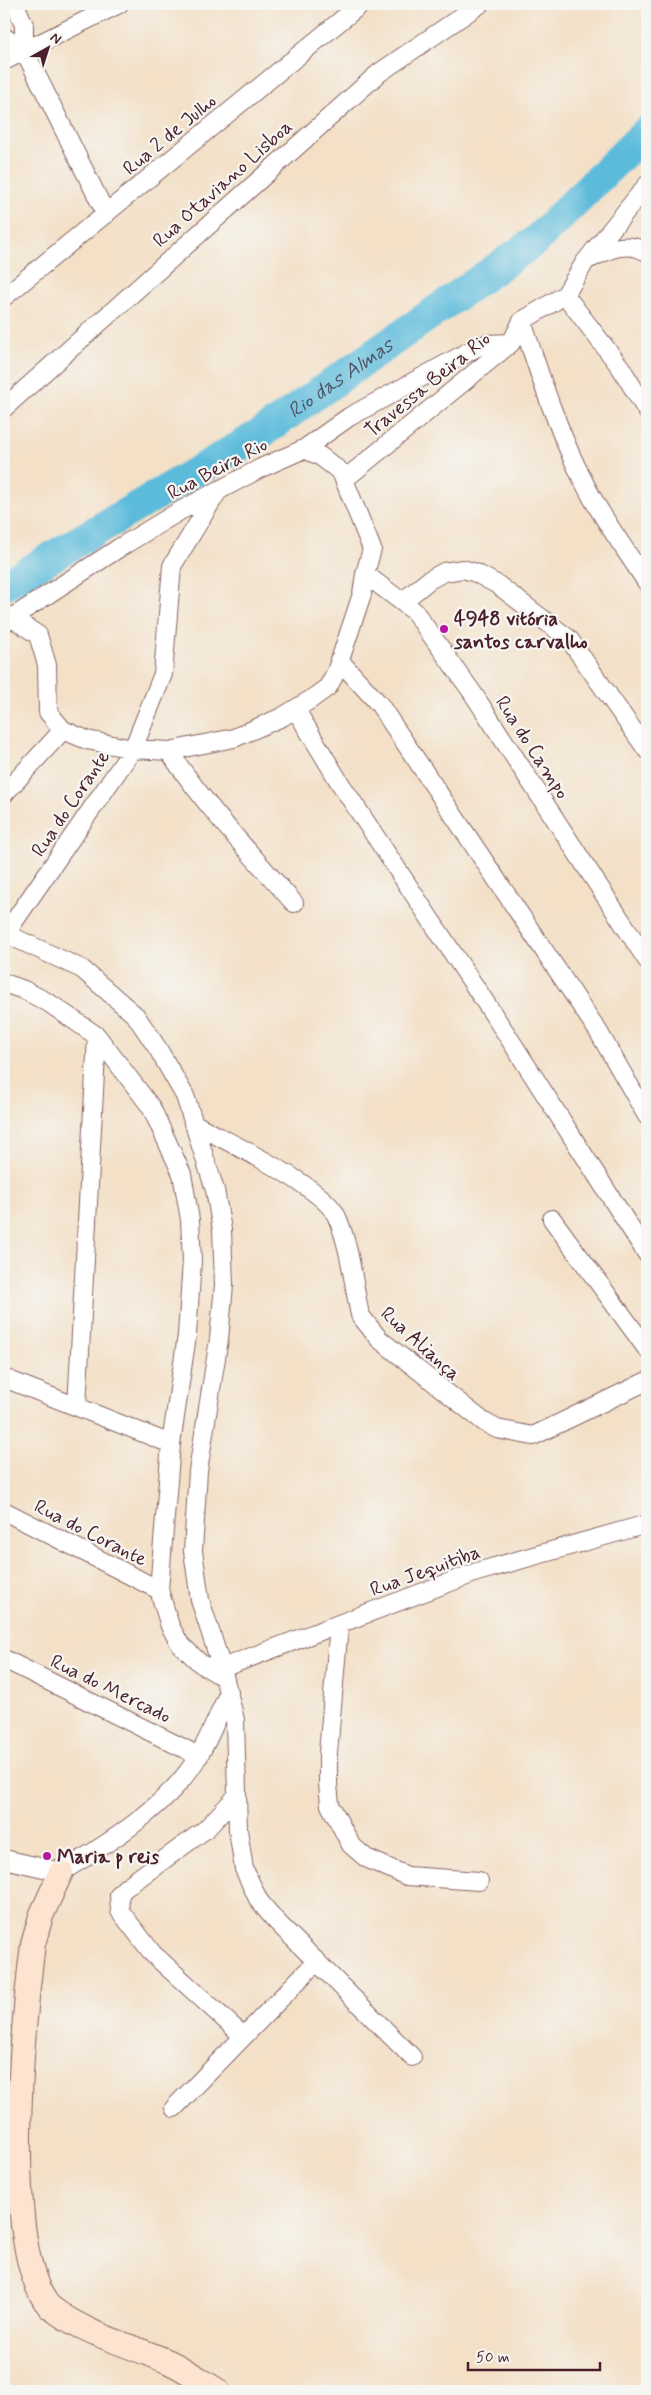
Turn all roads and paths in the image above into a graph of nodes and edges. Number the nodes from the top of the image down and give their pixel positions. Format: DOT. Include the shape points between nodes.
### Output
graph roads {
  1 [pos="15,4"];
  2 [pos="119,4"];
  3 [pos="361,4"];
  4 [pos="480,4"];
  5 [pos="4,37"];
  6 [pos="24,50"];
  7 [pos="4,61"];
  8 [pos="647,185"];
  9 [pos="106,214"];
  10 [pos="647,252"];
  11 [pos="585,262"];
  12 [pos="565,295"];
  13 [pos="4,297"];
  14 [pos="522,321"];
  15 [pos="511,343"];
  16 [pos="4,408"];
  17 [pos="647,411"];
  18 [pos="304,449"];
  19 [pos="345,479"];
  20 [pos="218,491"];
  21 [pos="365,574"];
  22 [pos="647,583"];
  23 [pos="402,602"];
  24 [pos="8,621"];
  25 [pos="339,660"];
  26 [pos="296,710"];
  27 [pos="63,730"];
  28 [pos="132,749"];
  29 [pos="647,750"];
  30 [pos="169,751"];
  31 [pos="4,794"];
  32 [pos="294,904"];
  33 [pos="5,933"];
  34 [pos="647,960"];
  35 [pos="4,983"];
  36 [pos="98,1036"];
  37 [pos="647,1116"];
  38 [pos="193,1123"];
  39 [pos="552,1219"];
  40 [pos="647,1254"];
  41 [pos="647,1349"];
  42 [pos="4,1378"];
  43 [pos="647,1381"];
  44 [pos="77,1407"];
  45 [pos="171,1444"];
  46 [pos="4,1511"];
  47 [pos="647,1524"];
  48 [pos="159,1590"];
  49 [pos="339,1625"];
  50 [pos="4,1659"];
  51 [pos="225,1679"];
  52 [pos="199,1756"];
  53 [pos="237,1796"];
  54 [pos="5,1856"];
  55 [pos="61,1872"];
  56 [pos="479,1881"];
  57 [pos="317,1961"];
  58 [pos="242,2035"];
  59 [pos="412,2057"];
  60 [pos="174,2108"];
  61 [pos="218,2391"];
  1 -- 6 [label="street" via="24,26"];
  2 -- 6 [label="street"];
  3 -- 9 [label="street, Rua 2 de Julho"];
  4 -- 16 [label="street, Rua Otaviano Lisboa" via="379,73"];
  5 -- 6 [label="street"];
  6 -- 7 [label="street"];
  6 -- 9 [label="street"];
  8 -- 11 [label="street"];
  9 -- 13 [label="street, Rua 2 de Julho"];
  10 -- 11 [label="street" via="629,246 613,248"];
  11 -- 12 [label="street"];
  12 -- 14 [label="street"];
  12 -- 17 [label="street" via="621,368"];
  14 -- 15 [label="street, Travessa Beira Rio"];
  14 -- 22 [label="street" via="544,389 573,459 590,493"];
  15 -- 18 [label="street, Rua Beira Rio" via="486,344 466,353 349,417"];
  15 -- 19 [label="street, Travessa Beira Rio"];
  18 -- 19 [label="street, Rua do Corante" via="331,463"];
  18 -- 20 [label="street, Rua Beira Rio"];
  19 -- 21 [label="street, Rua do Corante" via="372,549"];
  20 -- 24 [label="street, Rua Beira Rio" via="119,548"];
  20 -- 28 [label="street" via="172,566 163,674"];
  21 -- 23 [label="street, Rua do Campo"];
  21 -- 25 [label="street, Rua do Corante" via="362,594"];
  23 -- 29 [label="street" via="444,572 463,569 476,572 498,585 569,639"];
  23 -- 34 [label="street, Rua do Campo" via="414,611 472,692"];
  24 -- 27 [label="street" via="38,635 47,665 48,712"];
  25 -- 26 [label="street, Rua do Corante" via="328,687"];
  25 -- 37 [label="street" via="380,704 598,1031"];
  26 -- 30 [label="street, Rua do Corante" via="234,738"];
  26 -- 40 [label="street" via="340,783"];
  27 -- 28 [label="street" via="81,738"];
  27 -- 31 [label="street"];
  28 -- 30 [label="street, Rua do Corante"];
  28 -- 33 [label="street, Rua do Corante"];
  30 -- 32 [label="street" via="228,829"];
  33 -- 38 [label="street" via="82,969 136,1016 185,1096"];
  35 -- 36 [label="street" via="49,1003"];
  36 -- 44 [label="street"];
  36 -- 45 [label="street" via="151,1107 182,1174 190,1220 192,1260 188,1335"];
  38 -- 43 [label="street, Rua Aliança" via="316,1192 335,1214 360,1315 365,1323 395,1352 484,1422 497,1429 533,1436"];
  38 -- 51 [label="street" via="214,1190 222,1230 224,1285 219,1339 198,1471 193,1551 200,1600"];
  39 -- 41 [label="street"];
  42 -- 44 [label="street"];
  44 -- 45 [label="street"];
  45 -- 48 [label="street"];
  46 -- 48 [label="street, Rua do Corante"];
  47 -- 49 [label="street, Rua Jequitiba" via="477,1572"];
  48 -- 51 [label="street" via="170,1626 180,1644 200,1664"];
  49 -- 51 [label="street, Rua Jequitiba"];
  49 -- 56 [label="street" via="328,1784 330,1805 351,1845 366,1858 408,1876"];
  50 -- 52 [label="street, Rua do Mercado"];
  51 -- 52 [label="street"];
  51 -- 53 [label="street" via="235,1720"];
  52 -- 55 [label="street" via="170,1791 139,1818 98,1850"];
  53 -- 57 [label="street" via="240,1850 252,1891 276,1921"];
  53 -- 58 [label="street" via="206,1829 119,1895 120,1911 153,1954"];
  54 -- 55 [label="street"];
  55 -- 61 [label="street" via="41,1916 32,1953 12,2134 14,2211 28,2277 35,2293 72,2322 171,2363"];
  57 -- 58 [label="street"];
  57 -- 59 [label="street"];
  58 -- 60 [label="street"];
}
